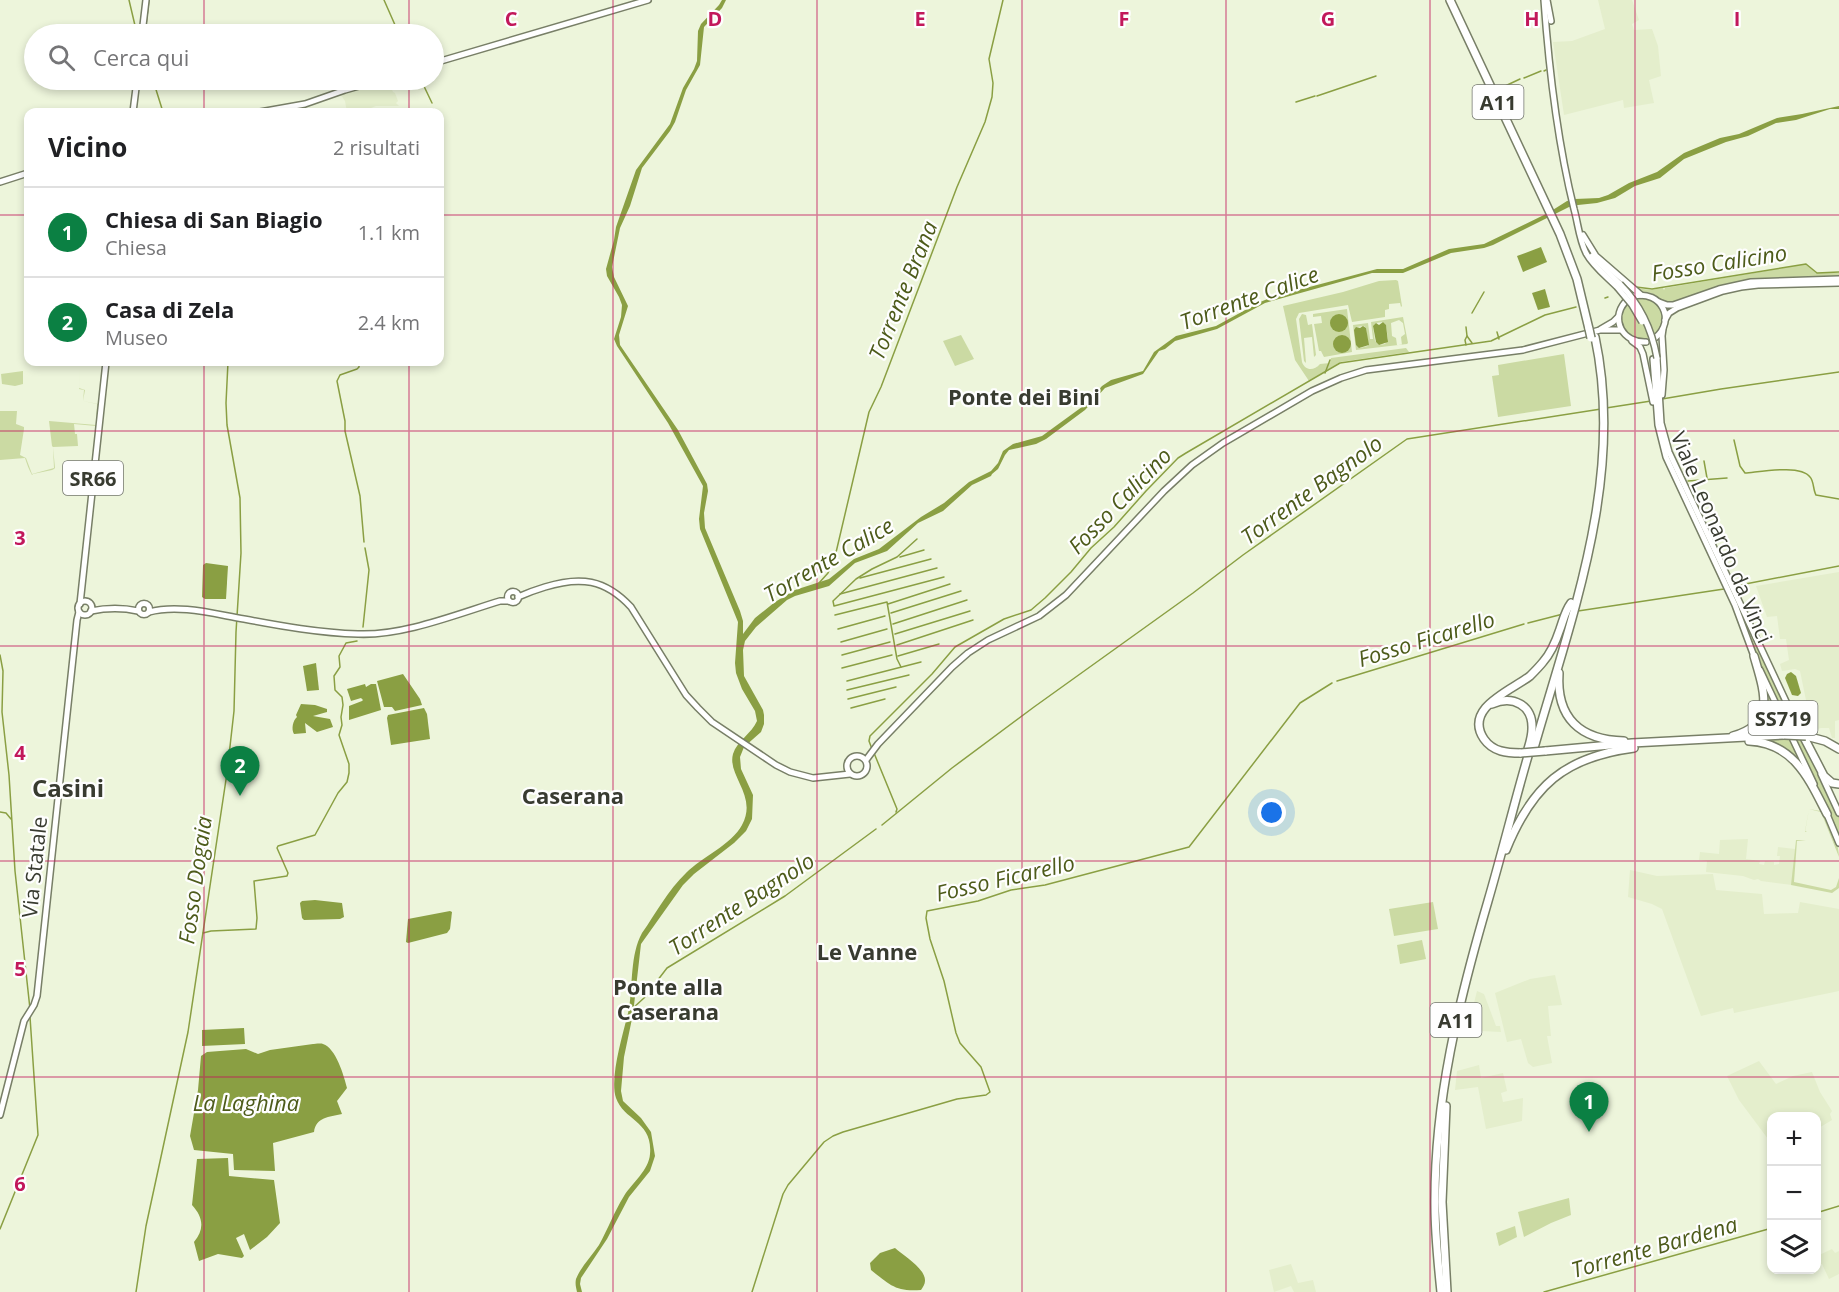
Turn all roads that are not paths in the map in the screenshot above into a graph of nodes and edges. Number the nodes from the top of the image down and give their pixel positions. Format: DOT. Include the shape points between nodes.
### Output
graph roads {
  1 [pos="147,0"];
  2 [pos="648,0"];
  3 [pos="1452,0"];
  4 [pos="1545,0"];
  5 [pos="1551,21"];
  6 [pos="143,24"];
  7 [pos="444,60"];
  8 [pos="136,90"];
  9 [pos="344,90"];
  10 [pos="134,108"];
  11 [pos="286,108"];
  12 [pos="24,174"];
  13 [pos="0,182"];
  14 [pos="1575,213"];
  15 [pos="1583,235"];
  16 [pos="1585,250"];
  17 [pos="1588,261"];
  18 [pos="1839,281"];
  19 [pos="1618,285"];
  20 [pos="1641,295"];
  21 [pos="1634,297"];
  22 [pos="1625,302"];
  23 [pos="1659,302"];
  24 [pos="1618,316"];
  25 [pos="1665,320"];
  26 [pos="1663,329"];
  27 [pos="1621,330"];
  28 [pos="1593,332"];
  29 [pos="1655,338"];
  30 [pos="1632,340"];
  31 [pos="1646,342"];
  32 [pos="106,366"];
  33 [pos="1657,393"];
  34 [pos="1601,421"];
  35 [pos="83,603"];
  36 [pos="1570,603"];
  37 [pos="91,609"];
  38 [pos="139,609"];
  39 [pos="149,609"];
  40 [pos="81,614"];
  41 [pos="1566,637"];
  42 [pos="1754,656"];
  43 [pos="1483,711"];
  44 [pos="1796,722"];
  45 [pos="1719,740"];
  46 [pos="1656,743"];
  47 [pos="1839,749"];
  48 [pos="1529,752"];
  49 [pos="864,758"];
  50 [pos="847,766"];
  51 [pos="836,774"];
  52 [pos="850,774"];
  53 [pos="1839,784"];
  54 [pos="1839,813"];
  55 [pos="1827,814"];
  56 [pos="1839,843"];
  57 [pos="1506,850"];
  58 [pos="0,1115"];
  59 [pos="1442,1292"];
  60 [pos="1447,1292"];
  1 -- 6 [label="main road"];
  2 -- 7 [label="main road"];
  3 -- 28 [label="highway, A11" via="1556,221"];
  4 -- 5 [label="main road"];
  4 -- 14 [label="main road" via="1550,80"];
  8 -- 10 [label="main road"];
  9 -- 11 [label="main road"];
  12 -- 13 [label="main road"];
  14 -- 15 [label="main road"];
  14 -- 16 [label="main road"];
  15 -- 19 [label="main road" via="1593,258"];
  15 -- 20 [label="main road" via="1596,256"];
  16 -- 17 [label="main road"];
  16 -- 19 [label="main road" via="1594,264"];
  18 -- 23 [label="main road" via="1751,282 1719,288 1673,305"];
  18 -- 25 [label="main road" via="1734,289 1677,308"];
  19 -- 33 [label="main road, bridge" via="1633,298 1652,338"];
  20 -- 21 [label="main road"];
  20 -- 23 [label="main road"];
  22 -- 24 [label="main road"];
  23 -- 25 [label="main road"];
  24 -- 27 [label="main road"];
  24 -- 28 [label="main road"];
  25 -- 26 [label="main road"];
  26 -- 29 [label="main road"];
  26 -- 33 [label="main road"];
  27 -- 28 [label="main road"];
  27 -- 30 [label="main road"];
  28 -- 34 [label="highway, A11"];
  28 -- 49 [label="main road" via="1533,348 1377,368 1312,391 1202,457 1170,485 1066,595 1031,620 980,644 960,659"];
  30 -- 31 [label="main road"];
  30 -- 33 [label="main road" via="1640,347"];
  32 -- 35 [label="main road, SR66" via="80,594"];
  33 -- 42 [label="main road, Viale Leonardo da Vinci / SS719" via="1656,415 1669,464 1735,605"];
  33 -- 44 [label="main road, Viale Leonardo da Vinci / SS719" via="1662,430 1672,459"];
  34 -- 36 [label="highway, A11" via="1594,502"];
  34 -- 41 [label="highway, A11" via="1598,507"];
  35 -- 37 [label="main road, SR66"];
  35 -- 40 [label="main road, Via Statale" via="78,609"];
  36 -- 43 [label="highway" via="1544,661"];
  36 -- 48 [label="highway, A11"];
  37 -- 38 [label="main road"];
  37 -- 40 [label="main road" via="87,615"];
  38 -- 39 [label="main road" via="144,604"];
  38 -- 39 [label="main road" via="144,615"];
  39 -- 51 [label="main road" via="197,611 330,632 373,634 406,629 500,601 512,591 517,595 577,580 598,584 612,590 631,607 692,703 728,734 783,770 800,776"];
  40 -- 58 [label="main road, Via Statale" via="37,996 26,1017"];
  41 -- 46 [label="highway" via="1558,689 1573,723 1599,738"];
  41 -- 48 [label="highway, A11"];
  42 -- 45 [label="highway" via="1765,705 1750,729"];
  42 -- 55 [label="main road, Viale Leonardo da Vinci / SS719"];
  43 -- 48 [label="highway" via="1479,726 1488,744 1503,752"];
  43 -- 48 [label="highway" via="1505,700 1524,706 1532,722"];
  44 -- 53 [label="highway" via="1824,776"];
  44 -- 54 [label="main road, Viale Leonardo da Vinci / SS719"];
  45 -- 46 [label="highway"];
  45 -- 47 [label="highway, bridge" via="1806,736"];
  45 -- 55 [label="highway" via="1753,741 1785,753 1808,778"];
  46 -- 48 [label="highway, bridge"];
  46 -- 57 [label="highway" via="1591,758 1561,773 1537,794 1520,818"];
  48 -- 57 [label="highway, A11"];
  48 -- 59 [label="highway, A11" via="1466,977 1447,1068 1436,1158 1435,1206"];
  49 -- 50 [label="main road" via="852,757"];
  49 -- 52 [label="main road" via="864,774"];
  50 -- 51 [label="main road"];
  50 -- 52 [label="main road"];
  51 -- 52 [label="main road"];
  55 -- 56 [label="main road, Viale Leonardo da Vinci / SS719"];
  57 -- 60 [label="highway, A11" via="1467,993 1448,1089 1442,1202"];
}
